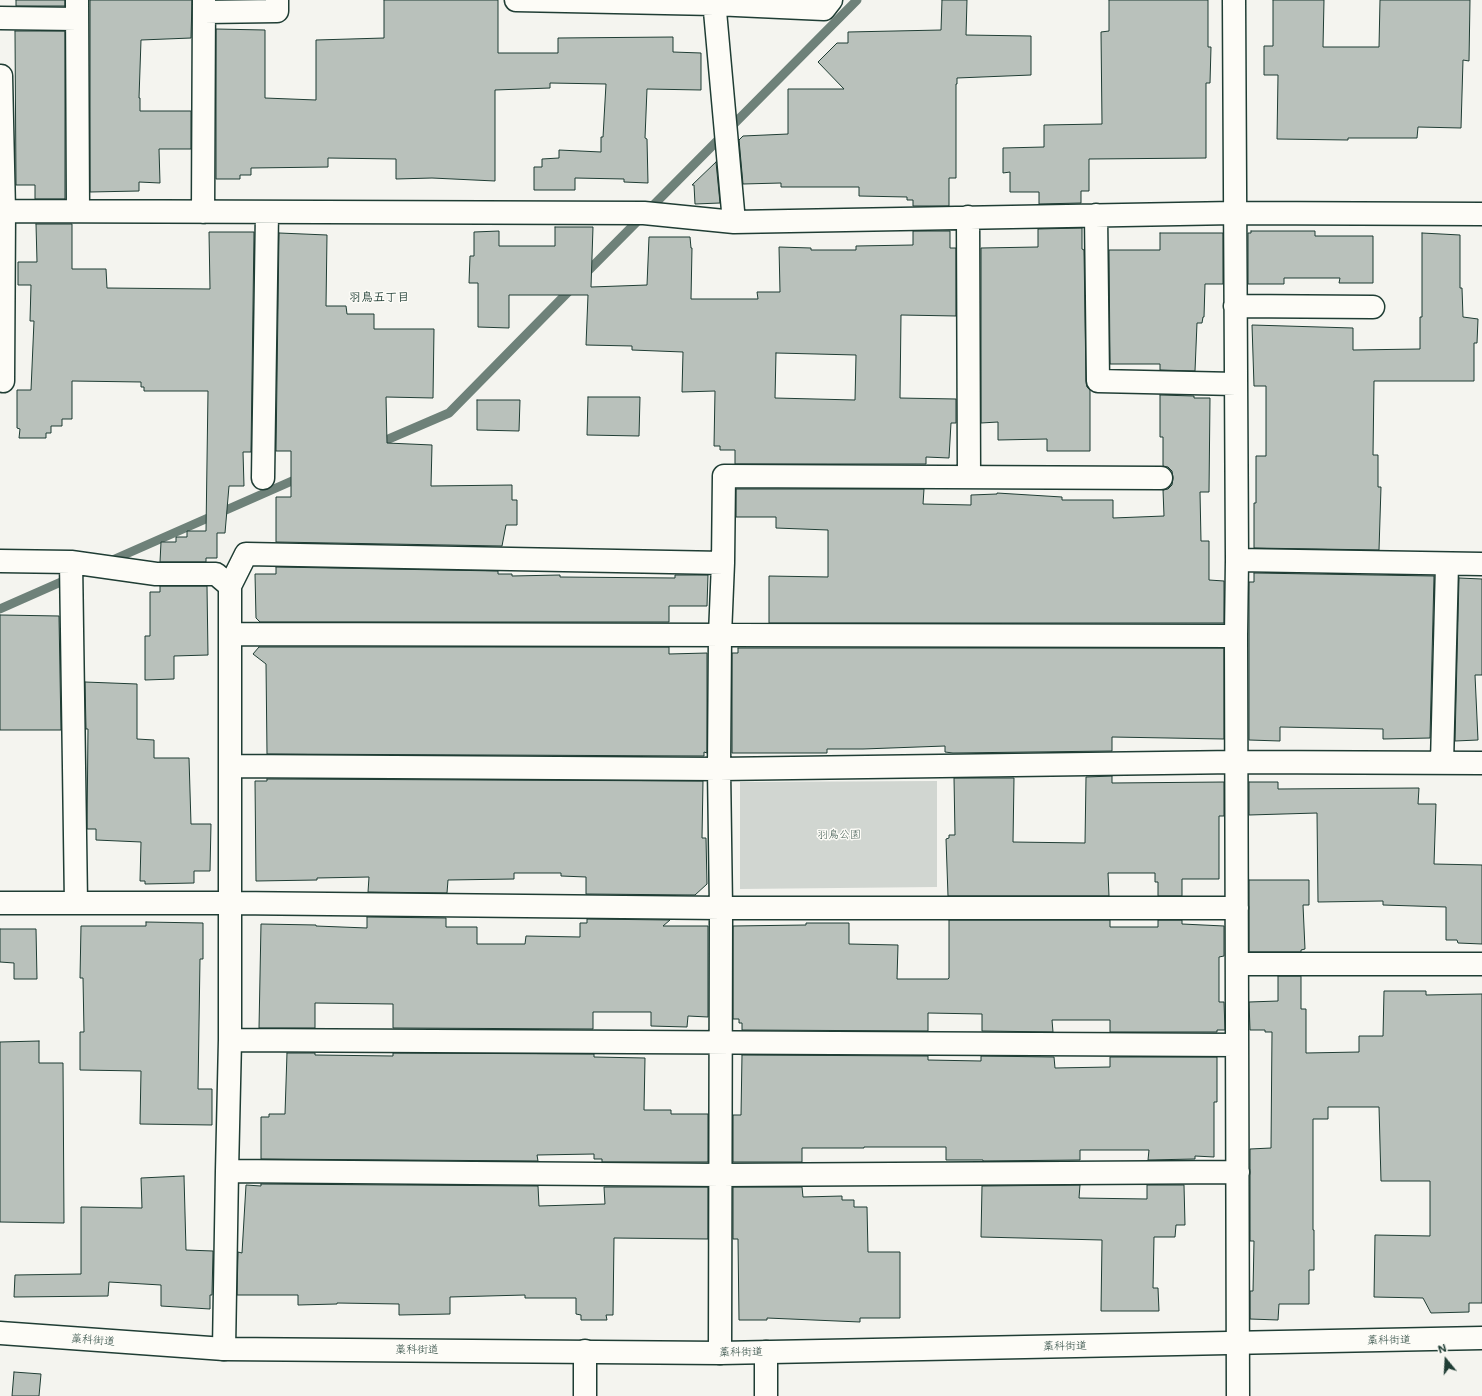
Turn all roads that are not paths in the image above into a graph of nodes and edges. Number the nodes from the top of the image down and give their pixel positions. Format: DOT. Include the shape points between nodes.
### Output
graph roads {
  1 [pos="277,0"];
  2 [pos="516,0"];
  3 [pos="831,0"];
  4 [pos="1234,0"];
  5 [pos="714,2"];
  6 [pos="204,6"];
  7 [pos="77,9"];
  8 [pos="0,18"];
  9 [pos="2,76"];
  10 [pos="2,211"];
  11 [pos="78,211"];
  12 [pos="203,212"];
  13 [pos="267,212"];
  14 [pos="1234,213"];
  15 [pos="1482,214"];
  16 [pos="1096,215"];
  17 [pos="968,217"];
  18 [pos="734,222"];
  19 [pos="1235,306"];
  20 [pos="1373,307"];
  21 [pos="3,381"];
  22 [pos="1236,384"];
  23 [pos="969,477"];
  24 [pos="263,478"];
  25 [pos="1161,478"];
  26 [pos="1237,560"];
  27 [pos="0,561"];
  28 [pos="71,562"];
  29 [pos="724,563"];
  30 [pos="1447,564"];
  31 [pos="1482,564"];
  32 [pos="230,586"];
  33 [pos="230,634"];
  34 [pos="720,635"];
  35 [pos="1236,636"];
  36 [pos="1236,762"];
  37 [pos="1442,763"];
  38 [pos="1482,763"];
  39 [pos="230,766"];
  40 [pos="718,769"];
  41 [pos="0,903"];
  42 [pos="76,903"];
  43 [pos="230,903"];
  44 [pos="720,908"];
  45 [pos="1237,908"];
  46 [pos="1237,964"];
  47 [pos="1482,964"];
  48 [pos="230,1040"];
  49 [pos="721,1043"];
  50 [pos="1237,1045"];
  51 [pos="227,1171"];
  52 [pos="1238,1172"];
  53 [pos="720,1175"];
  54 [pos="0,1333"];
  55 [pos="1482,1338"];
  56 [pos="1238,1343"];
  57 [pos="224,1348"];
  58 [pos="585,1351"];
  59 [pos="766,1352"];
  60 [pos="720,1353"];
  61 [pos="585,1396"];
  62 [pos="766,1396"];
  63 [pos="1238,1396"];
  1 -- 6 [label="main road" via="277,11"];
  2 -- 5 [label="main road"];
  3 -- 5 [label="main road" via="824,9"];
  4 -- 14 [label="main road"];
  5 -- 18 [label="main road"];
  6 -- 12 [label="main road"];
  7 -- 8 [label="main road"];
  7 -- 11 [label="main road"];
  9 -- 10 [label="main road"];
  10 -- 11 [label="main road"];
  10 -- 21 [label="main road"];
  11 -- 12 [label="main road"];
  12 -- 13 [label="main road"];
  13 -- 18 [label="main road" via="636,213"];
  13 -- 24 [label="main road"];
  14 -- 15 [label="main road"];
  14 -- 16 [label="main road"];
  14 -- 19 [label="main road"];
  16 -- 17 [label="main road"];
  16 -- 22 [label="main road" via="1098,381"];
  17 -- 18 [label="main road"];
  17 -- 23 [label="main road"];
  19 -- 20 [label="main road"];
  19 -- 22 [label="main road"];
  22 -- 26 [label="main road"];
  23 -- 25 [label="main road"];
  23 -- 29 [label="main road" via="724,476"];
  26 -- 30 [label="main road"];
  26 -- 35 [label="main road"];
  27 -- 28 [label="main road"];
  28 -- 32 [label="main road" via="156,574 216,574"];
  28 -- 42 [label="main road"];
  29 -- 32 [label="main road" via="246,554"];
  29 -- 34 [label="main road"];
  30 -- 31 [label="main road"];
  30 -- 37 [label="main road"];
  32 -- 33 [label="main road"];
  33 -- 34 [label="main road"];
  33 -- 39 [label="main road"];
  34 -- 35 [label="main road"];
  34 -- 40 [label="main road"];
  35 -- 36 [label="main road"];
  36 -- 37 [label="main road"];
  36 -- 40 [label="main road"];
  36 -- 45 [label="main road"];
  37 -- 38 [label="main road"];
  39 -- 40 [label="main road"];
  39 -- 43 [label="main road"];
  40 -- 44 [label="main road"];
  41 -- 42 [label="main road"];
  42 -- 43 [label="main road"];
  43 -- 44 [label="main road"];
  43 -- 48 [label="main road"];
  44 -- 45 [label="main road"];
  44 -- 49 [label="main road"];
  45 -- 46 [label="main road"];
  46 -- 47 [label="main road"];
  46 -- 50 [label="main road"];
  48 -- 49 [label="main road"];
  48 -- 51 [label="main road"];
  49 -- 50 [label="main road"];
  49 -- 53 [label="main road"];
  50 -- 52 [label="main road"];
  51 -- 53 [label="main road"];
  51 -- 57 [label="main road"];
  52 -- 53 [label="main road"];
  52 -- 56 [label="main road"];
  53 -- 60 [label="main road"];
  54 -- 57 [label="main road, 藁科街道"];
  55 -- 56 [label="main road, 藁科街道"];
  56 -- 59 [label="main road, 藁科街道"];
  56 -- 63 [label="main road"];
  57 -- 58 [label="main road, 藁科街道"];
  58 -- 60 [label="main road, 藁科街道"];
  58 -- 61 [label="main road"];
  59 -- 60 [label="main road, 藁科街道"];
  59 -- 62 [label="main road"];
}
